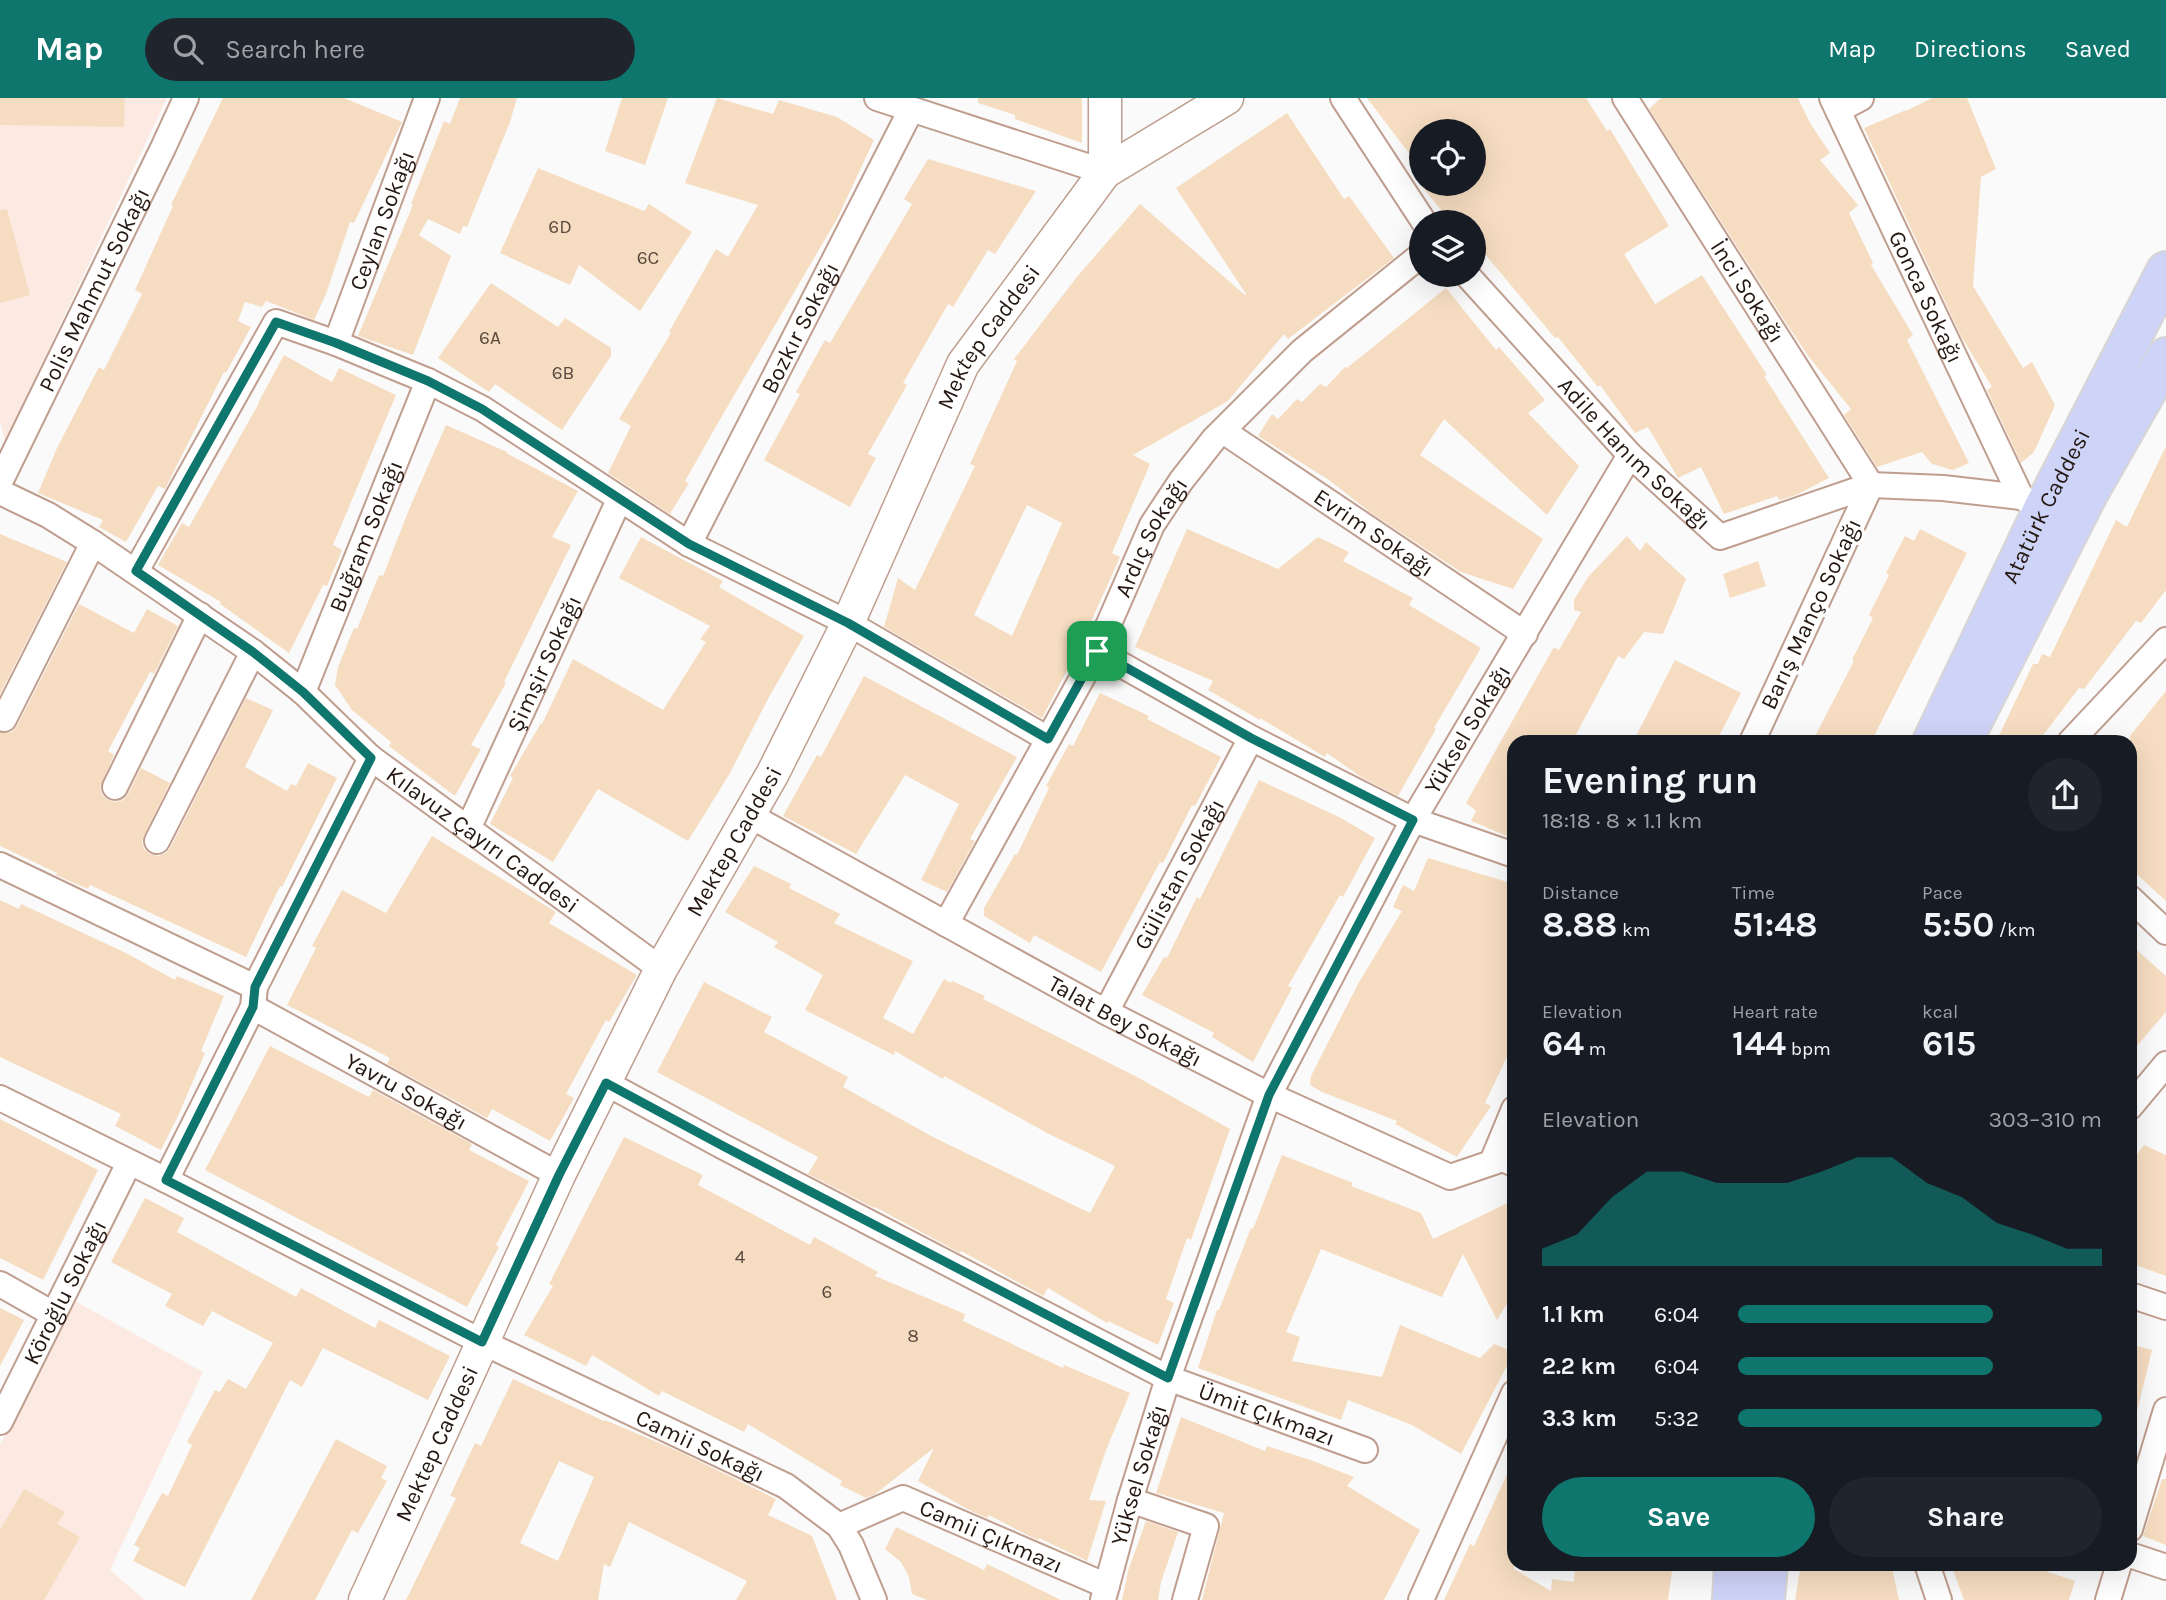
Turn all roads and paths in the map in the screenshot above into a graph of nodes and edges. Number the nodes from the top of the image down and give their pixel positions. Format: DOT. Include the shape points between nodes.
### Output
graph roads {
  1 [pos="186,98"];
  2 [pos="427,98"];
  3 [pos="877,98"];
  4 [pos="1105,98"];
  5 [pos="1227,98"];
  6 [pos="1343,98"];
  7 [pos="1625,98"];
  8 [pos="1861,98"];
  9 [pos="1835,104"];
  10 [pos="911,110"];
  11 [pos="1105,172"];
  12 [pos="1416,210"];
  13 [pos="1409,265"];
  14 [pos="2166,271"];
  15 [pos="1478,287"];
  16 [pos="336,343"];
  17 [pos="2166,357"];
  18 [pos="428,381"];
  19 [pos="1223,431"];
  20 [pos="1630,455"];
  21 [pos="0,482"];
  22 [pos="1871,485"];
  23 [pos="0,492"];
  24 [pos="619,500"];
  25 [pos="2032,503"];
  26 [pos="93,542"];
  27 [pos="689,544"];
  28 [pos="136,571"];
  29 [pos="200,615"];
  30 [pos="848,623"];
  31 [pos="1525,634"];
  32 [pos="2166,640"];
  33 [pos="1097,651"];
  34 [pos="253,652"];
  35 [pos="303,692"];
  36 [pos="4,719"];
  37 [pos="1755,735"];
  38 [pos="1935,735"];
  39 [pos="1966,735"];
  40 [pos="2077,735"];
  41 [pos="1251,738"];
  42 [pos="1048,739"];
  43 [pos="371,758"];
  44 [pos="115,788"];
  45 [pos="749,815"];
  46 [pos="1413,820"];
  47 [pos="468,829"];
  48 [pos="157,841"];
  49 [pos="1507,853"];
  50 [pos="0,865"];
  51 [pos="2137,905"];
  52 [pos="946,924"];
  53 [pos="2166,932"];
  54 [pos="661,969"];
  55 [pos="254,997"];
  56 [pos="1106,1012"];
  57 [pos="2166,1064"];
  58 [pos="606,1083"];
  59 [pos="1269,1095"];
  60 [pos="0,1098"];
  61 [pos="2137,1099"];
  62 [pos="1507,1143"];
  63 [pos="129,1163"];
  64 [pos="1503,1163"];
  65 [pos="559,1175"];
  66 [pos="166,1180"];
  67 [pos="0,1284"];
  68 [pos="2137,1297"];
  69 [pos="2166,1307"];
  70 [pos="53,1314"];
  71 [pos="482,1342"];
  72 [pos="1168,1378"];
  73 [pos="1507,1409"];
  74 [pos="2166,1410"];
  75 [pos="0,1422"];
  76 [pos="1365,1450"];
  77 [pos="1130,1500"];
  78 [pos="2137,1506"];
  79 [pos="839,1526"];
  80 [pos="2137,1557"];
  81 [pos="2166,1567"];
  82 [pos="1734,1571"];
  83 [pos="1767,1571"];
  84 [pos="1929,1571"];
  85 [pos="2117,1571"];
  86 [pos="1105,1593"];
  87 [pos="365,1600"];
  88 [pos="874,1600"];
  89 [pos="1185,1600"];
  90 [pos="1421,1600"];
  91 [pos="1732,1600"];
  92 [pos="1765,1600"];
  93 [pos="1939,1600"];
  94 [pos="2108,1600"];
  1 -- 21 [label="street, Polis Mahmut Sokağı"];
  2 -- 16 [label="street, Ceylan Sokağı"];
  3 -- 10 [label="street"];
  4 -- 11 [label="street"];
  5 -- 11 [label="street"];
  6 -- 12 [label="street"];
  7 -- 22 [label="street, İnci Sokağı"];
  8 -- 9 [label="street"];
  9 -- 25 [label="street, Gonca Sokağı"];
  10 -- 11 [label="street"];
  10 -- 27 [label="street, Bozkır Sokağı"];
  11 -- 30 [label="street, Mektep Caddesi" via="963,364"];
  13 -- 19 [label="street, Ardıç Sokağı" via="1302,351"];
  14 -- 25 [label="main road, Atatürk Caddesi"];
  15 -- 20 [label="street, Adile Hanım Sokağı"];
  16 -- 18 [label="street"];
  16 -- 28 [label="street" via="276,322"];
  17 -- 39 [label="main road, Atatürk Caddesi" via="2089,492"];
  18 -- 24 [label="street" via="482,409"];
  18 -- 35 [label="street, Buğram Sokağı"];
  19 -- 31 [label="street, Evrim Sokağı"];
  19 -- 33 [label="street, Ardıç Sokağı" via="1152,525"];
  20 -- 22 [label="street, Adile Hanım Sokağı" via="1720,537"];
  20 -- 31 [label="street, Yüksel Sokağı"];
  22 -- 25 [label="street, Adile Hanım Sokağı" via="1943,488"];
  22 -- 37 [label="street, Barış Manço Sokağı"];
  23 -- 26 [label="street, Kılavuz Çayırı Caddesi"];
  24 -- 27 [label="street"];
  24 -- 47 [label="street, Şimşir Sokağı"];
  25 -- 38 [label="main road, Atatürk Caddesi"];
  26 -- 28 [label="street, Kılavuz Çayırı Caddesi"];
  26 -- 36 [label="street"];
  27 -- 30 [label="street"];
  28 -- 29 [label="street, Kılavuz Çayırı Caddesi"];
  29 -- 34 [label="street, Kılavuz Çayırı Caddesi"];
  29 -- 44 [label="street"];
  30 -- 42 [label="street"];
  30 -- 45 [label="street, Mektep Caddesi"];
  31 -- 46 [label="street, Yüksel Sokağı"];
  32 -- 40 [label="street"];
  33 -- 41 [label="street"];
  33 -- 42 [label="street, Ardıç Sokağı"];
  34 -- 35 [label="street, Kılavuz Çayırı Caddesi"];
  34 -- 48 [label="street"];
  35 -- 43 [label="street, Kılavuz Çayırı Caddesi"];
  41 -- 46 [label="street"];
  41 -- 56 [label="street, Gülistan Sokağı"];
  42 -- 52 [label="street, Ardıç Sokağı"];
  43 -- 47 [label="street, Kılavuz Çayırı Caddesi"];
  43 -- 55 [label="street"];
  45 -- 52 [label="street, Talat Bey Sokağı"];
  45 -- 54 [label="street, Mektep Caddesi"];
  46 -- 49 [label="street"];
  46 -- 59 [label="street, Yüksel Sokağı"];
  47 -- 54 [label="street, Kılavuz Çayırı Caddesi"];
  50 -- 55 [label="street, Yavru Sokağı"];
  51 -- 53 [label="street"];
  52 -- 56 [label="street, Talat Bey Sokağı"];
  54 -- 58 [label="street, Mektep Caddesi"];
  55 -- 65 [label="street, Yavru Sokağı"];
  55 -- 66 [label="street"];
  56 -- 59 [label="street, Talat Bey Sokağı"];
  57 -- 61 [label="street"];
  58 -- 65 [label="street, Mektep Caddesi"];
  58 -- 72 [label="street, Ümit Çıkmazı"];
  59 -- 64 [label="street, Talat Bey Sokağı" via="1450,1177"];
  59 -- 72 [label="street, Yüksel Sokağı"];
  60 -- 63 [label="street, Camii Sokağı"];
  62 -- 64 [label="street"];
  63 -- 66 [label="street, Camii Sokağı"];
  63 -- 70 [label="street, Köroğlu Sokağı"];
  65 -- 71 [label="street, Mektep Caddesi"];
  66 -- 71 [label="street, Camii Sokağı"];
  67 -- 70 [label="street"];
  68 -- 69 [label="street"];
  70 -- 75 [label="street, Köroğlu Sokağı"];
  71 -- 79 [label="street, Camii Sokağı" via="786,1486"];
  71 -- 87 [label="street, Mektep Caddesi"];
  72 -- 76 [label="street, Ümit Çıkmazı"];
  72 -- 77 [label="street, Yüksel Sokağı"];
  73 -- 90 [label="street"];
  74 -- 78 [label="street"];
  77 -- 86 [label="street, Yüksel Sokağı"];
  77 -- 89 [label="street" via="1206,1526"];
  79 -- 86 [label="street, Camii Çıkmazı" via="903,1498"];
  79 -- 88 [label="street, Camii Sokağı"];
  80 -- 81 [label="street"];
  82 -- 91 [label="main road"];
  83 -- 92 [label="main road"];
  84 -- 93 [label="street"];
  85 -- 94 [label="street"];
}
